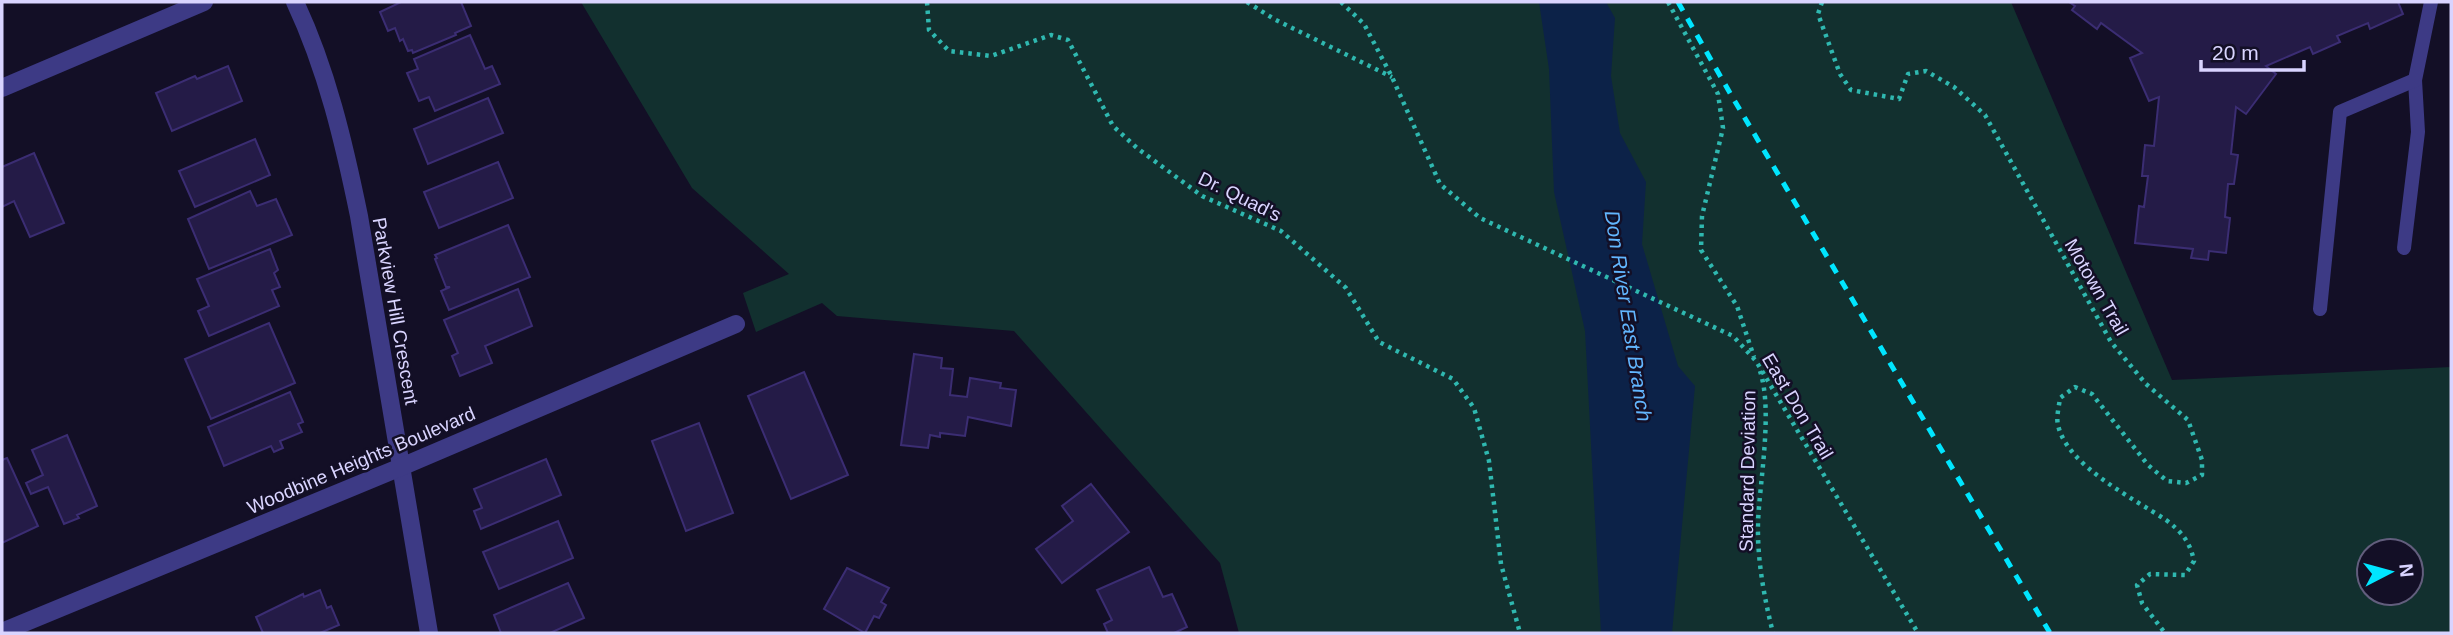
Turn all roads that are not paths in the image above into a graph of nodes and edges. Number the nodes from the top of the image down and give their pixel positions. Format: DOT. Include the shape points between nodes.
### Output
graph roads {
  1 [pos="204,2"];
  2 [pos="295,2"];
  3 [pos="2431,2"];
  4 [pos="2415,80"];
  5 [pos="2,88"];
  6 [pos="2404,248"];
  7 [pos="2320,309"];
  8 [pos="736,324"];
  9 [pos="401,467"];
  10 [pos="2,632"];
  11 [pos="429,633"];
  1 -- 5 [label="street"];
  2 -- 9 [label="street, Parkview Hill Crescent" via="317,53 347,158"];
  3 -- 4 [label="lane"];
  4 -- 6 [label="lane" via="2418,132"];
  4 -- 7 [label="lane" via="2340,112"];
  8 -- 9 [label="street, Woodbine Heights Boulevard"];
  9 -- 10 [label="street, Woodbine Heights Boulevard"];
  9 -- 11 [label="street, Parkview Hill Crescent"];
}
